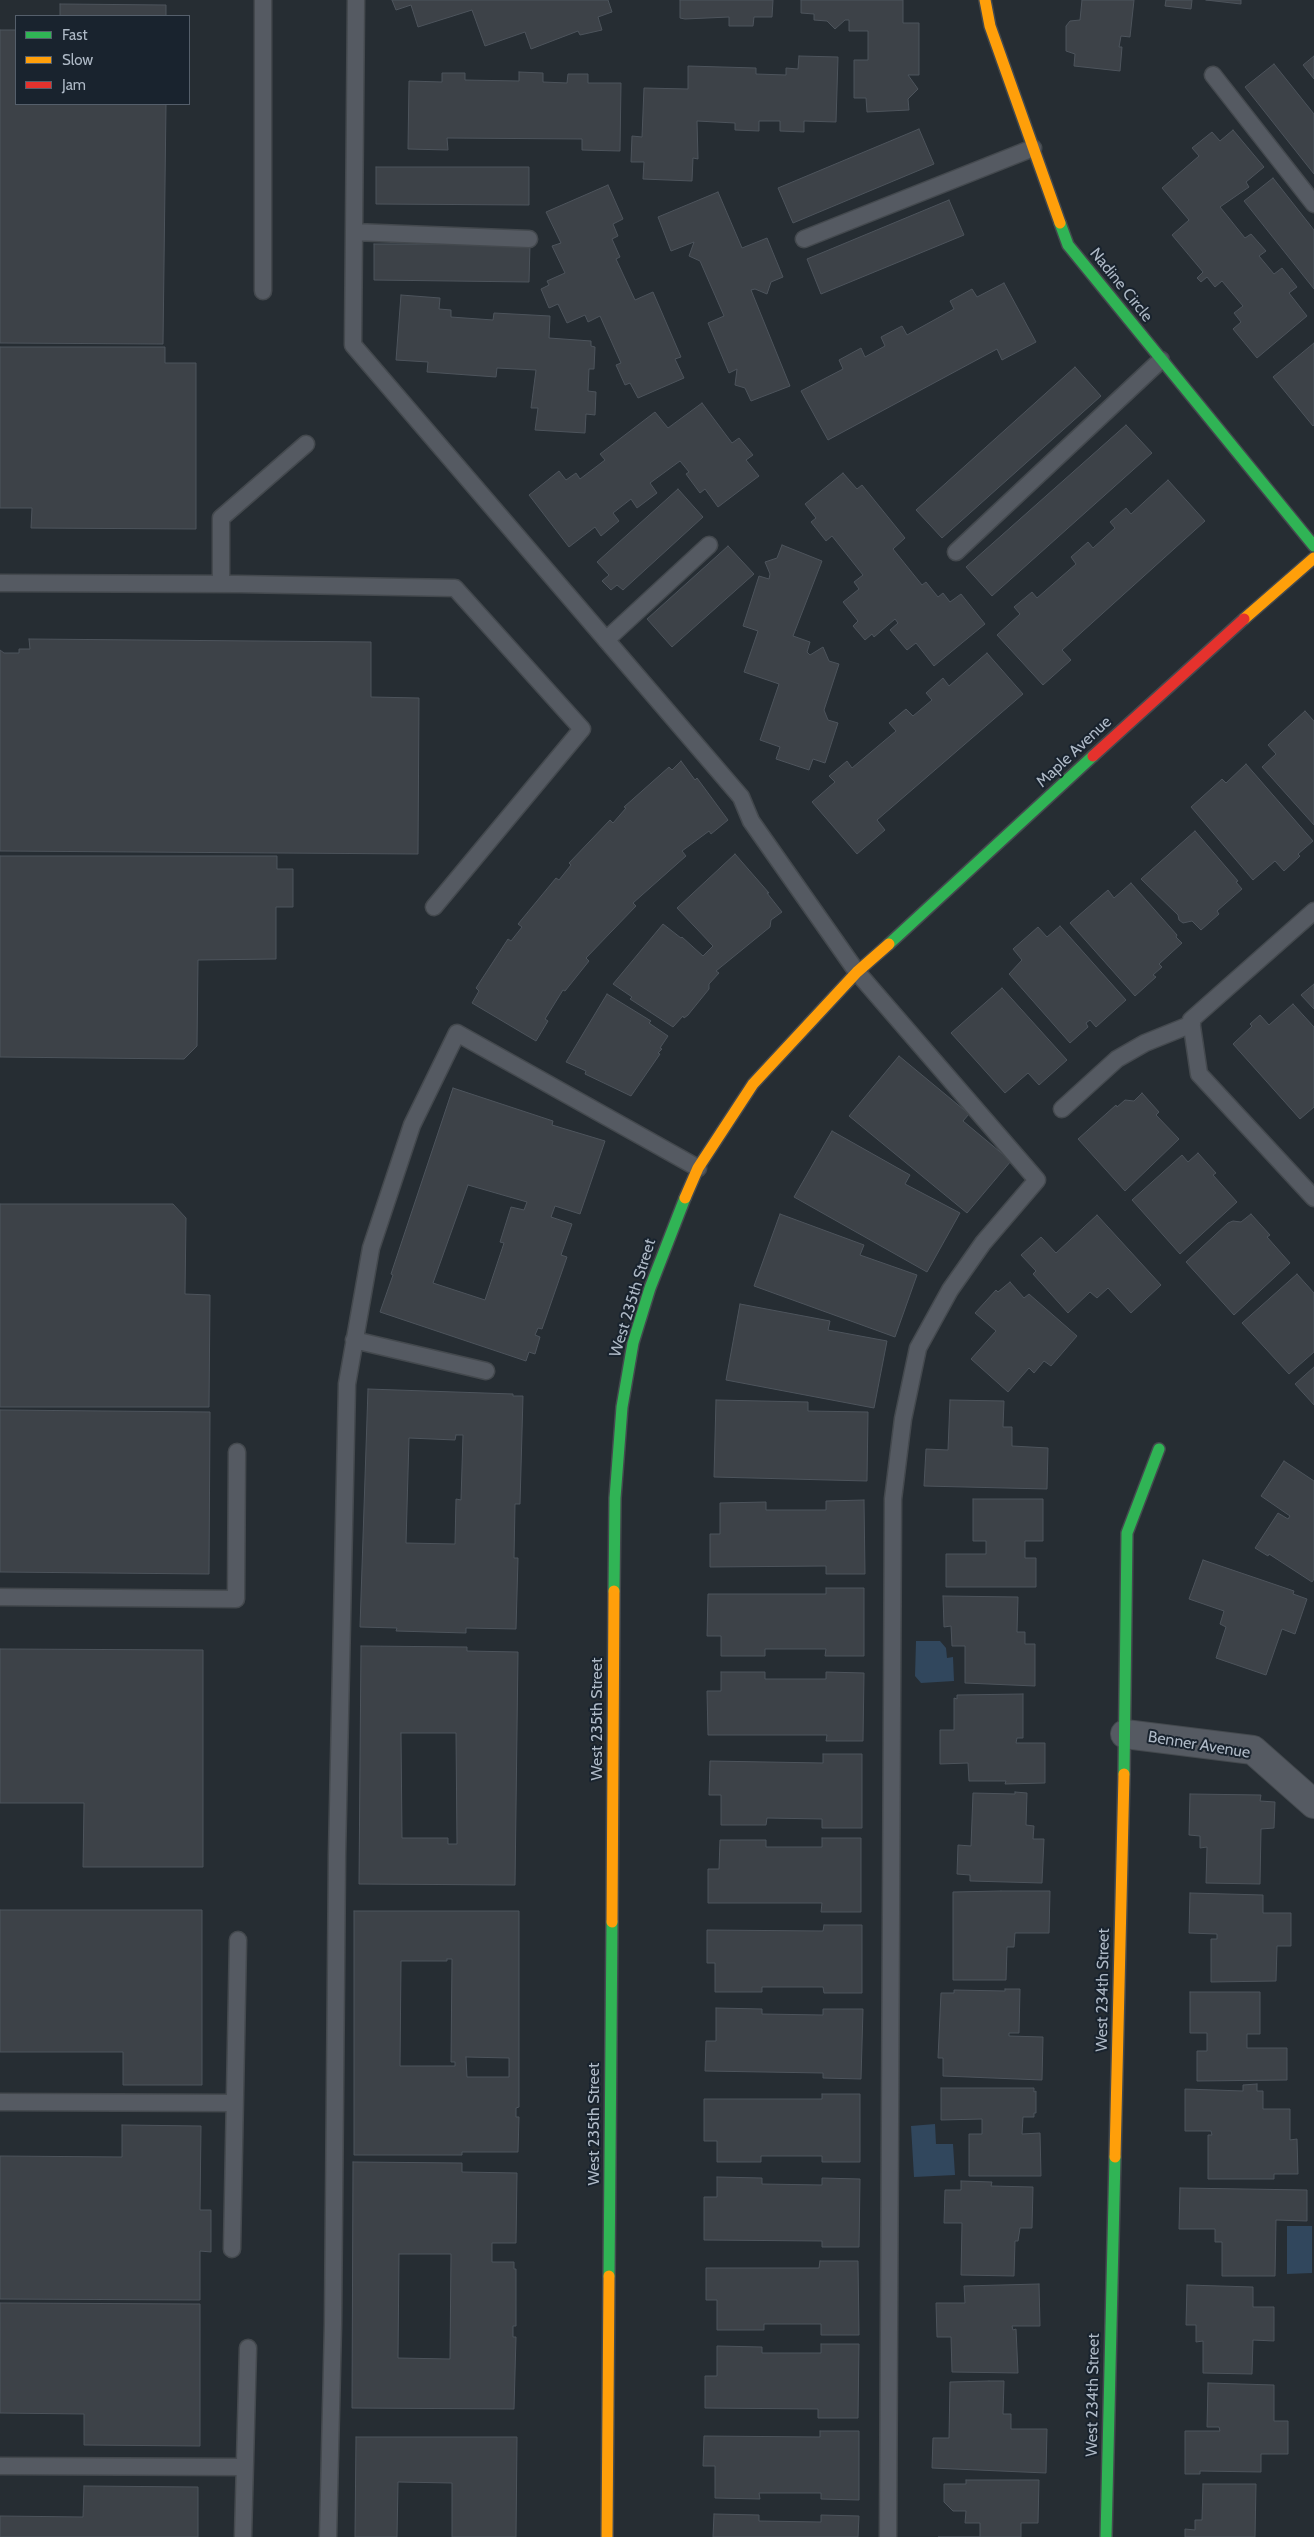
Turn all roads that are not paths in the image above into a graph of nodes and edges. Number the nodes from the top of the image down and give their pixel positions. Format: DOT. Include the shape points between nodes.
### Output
graph roads {
  1 [pos="263,0"];
  2 [pos="356,0"];
  3 [pos="985,0"];
  4 [pos="1213,75"];
  5 [pos="1033,148"];
  6 [pos="1314,204"];
  7 [pos="354,232"];
  8 [pos="529,239"];
  9 [pos="804,239"];
  10 [pos="263,291"];
  11 [pos="1162,360"];
  12 [pos="306,444"];
  13 [pos="709,545"];
  14 [pos="1314,546"];
  15 [pos="956,552"];
  16 [pos="1314,558"];
  17 [pos="0,583"];
  18 [pos="221,584"];
  19 [pos="606,640"];
  20 [pos="434,907"];
  21 [pos="1314,911"];
  22 [pos="857,972"];
  23 [pos="1192,1024"];
  24 [pos="1062,1109"];
  25 [pos="698,1168"];
  26 [pos="1314,1198"];
  27 [pos="354,1340"];
  28 [pos="486,1371"];
  29 [pos="1159,1449"];
  30 [pos="237,1452"];
  31 [pos="0,1597"];
  32 [pos="1125,1734"];
  33 [pos="1314,1804"];
  34 [pos="238,1940"];
  35 [pos="0,2102"];
  36 [pos="234,2103"];
  37 [pos="232,2249"];
  38 [pos="248,2348"];
  39 [pos="0,2466"];
  40 [pos="244,2467"];
  41 [pos="243,2537"];
  42 [pos="328,2537"];
  43 [pos="607,2537"];
  44 [pos="888,2537"];
  45 [pos="1106,2537"];
  1 -- 10 [label="lane"];
  2 -- 7 [label="lane"];
  3 -- 5 [label="street, Nadine Circle" via="990,26"];
  4 -- 6 [label="lane"];
  5 -- 9 [label="lane"];
  5 -- 11 [label="street, Nadine Circle" via="1068,245"];
  7 -- 8 [label="lane"];
  7 -- 19 [label="lane" via="353,345"];
  11 -- 14 [label="street, Nadine Circle"];
  11 -- 15 [label="lane"];
  12 -- 18 [label="lane" via="221,518"];
  13 -- 19 [label="lane"];
  16 -- 22 [label="street, Maple Avenue" via="1193,664"];
  17 -- 18 [label="lane"];
  18 -- 20 [label="lane" via="455,588 582,729"];
  19 -- 22 [label="lane" via="741,797 751,821"];
  21 -- 23 [label="lane" via="1191,1020"];
  22 -- 25 [label="street, West 235th Street" via="753,1084"];
  22 -- 44 [label="lane" via="1037,1180 983,1243 950,1290 918,1348 903,1419 893,1499"];
  23 -- 24 [label="lane" via="1145,1043 1117,1059"];
  23 -- 26 [label="lane" via="1199,1074"];
  25 -- 27 [label="lane" via="457,1033 412,1125 371,1248"];
  25 -- 43 [label="street, West 235th Street" via="669,1235 633,1344 622,1407 615,1498"];
  27 -- 28 [label="lane"];
  27 -- 42 [label="lane" via="347,1394"];
  29 -- 32 [label="street, West 234th Street" via="1128,1533"];
  30 -- 31 [label="lane" via="236,1599"];
  32 -- 33 [label="street, Benner Avenue" via="1253,1750"];
  32 -- 45 [label="street, West 234th Street"];
  34 -- 36 [label="lane"];
  35 -- 36 [label="lane"];
  36 -- 37 [label="lane"];
  38 -- 40 [label="lane"];
  39 -- 40 [label="lane"];
  40 -- 41 [label="lane"];
}
